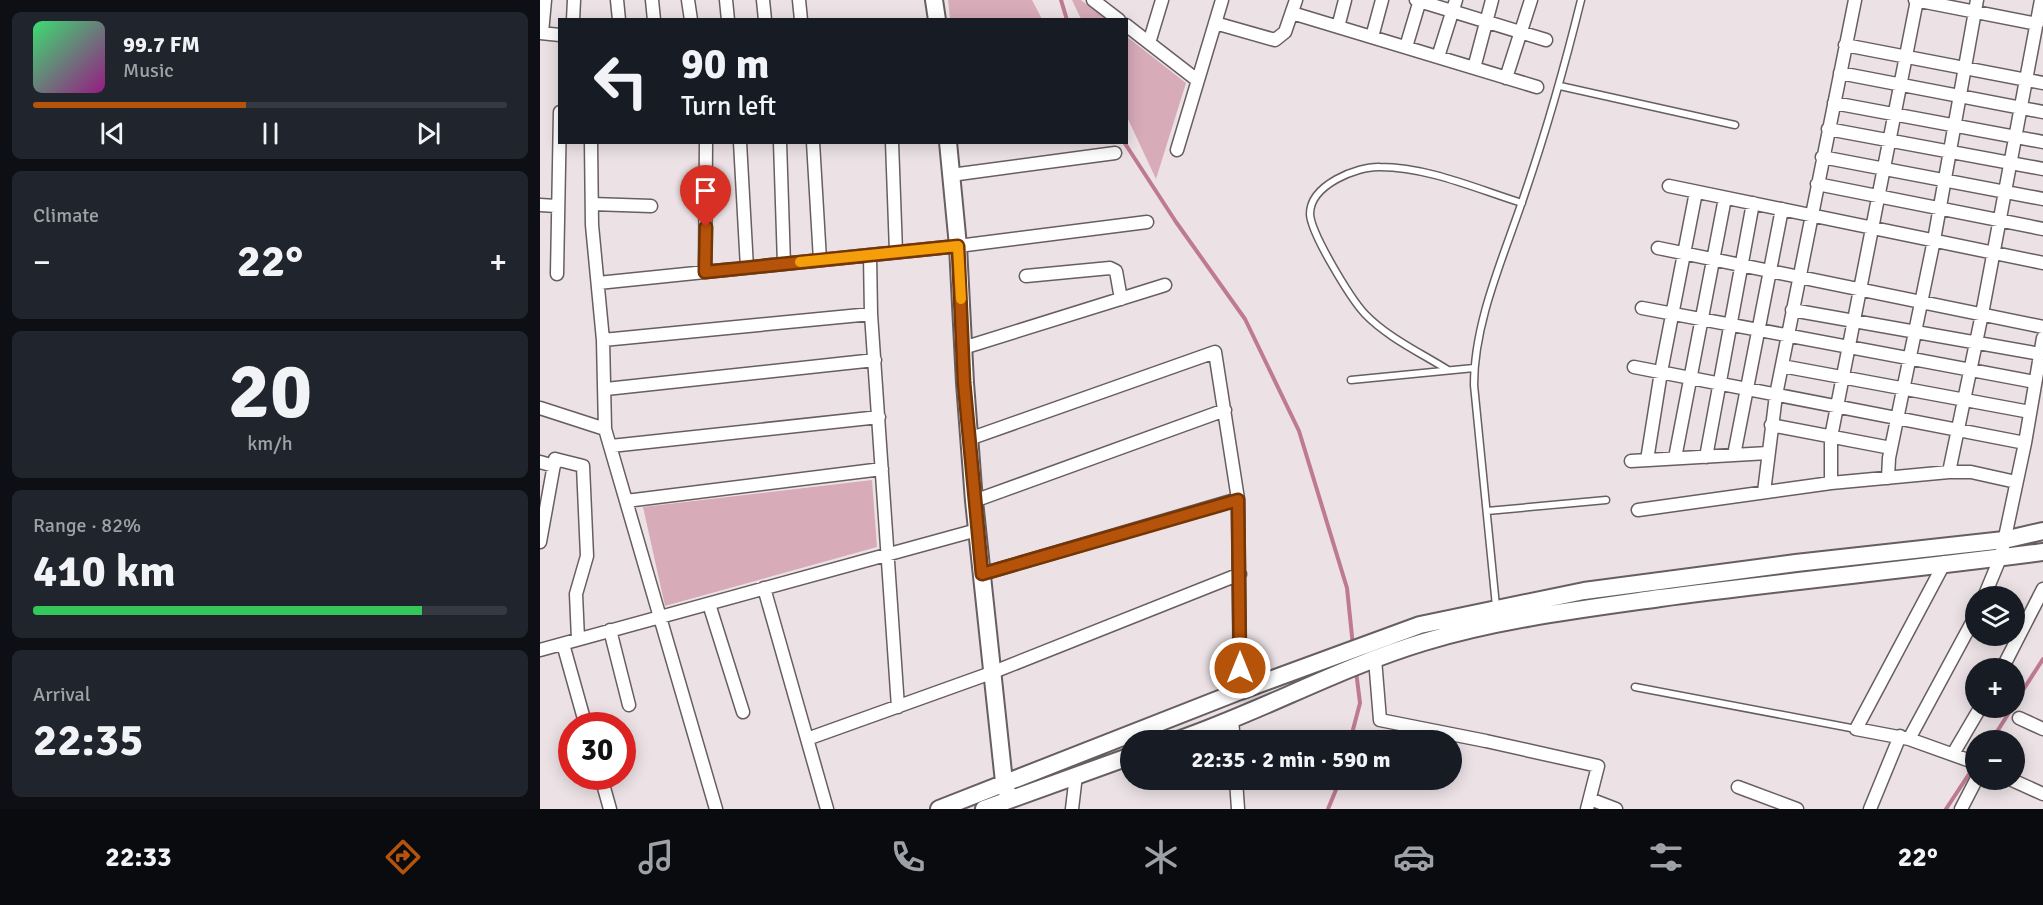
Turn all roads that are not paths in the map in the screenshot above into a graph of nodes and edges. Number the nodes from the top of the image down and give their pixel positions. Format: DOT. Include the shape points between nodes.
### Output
graph roads {
  1 [pos="545,0"];
  2 [pos="574,0"];
  3 [pos="616,0"];
  4 [pos="652,0"];
  5 [pos="688,0"];
  6 [pos="726,0"];
  7 [pos="763,0"];
  8 [pos="799,0"];
  9 [pos="934,0"];
  10 [pos="1093,0"];
  11 [pos="1115,0"];
  12 [pos="1162,0"];
  13 [pos="1222,0"];
  14 [pos="1296,0"];
  15 [pos="1345,0"];
  16 [pos="1382,0"];
  17 [pos="1418,0"];
  18 [pos="1492,0"];
  19 [pos="1531,0"];
  20 [pos="1581,0"];
  21 [pos="1855,0"];
  22 [pos="1916,0"];
  23 [pos="2041,0"];
  24 [pos="1454,6"];
  25 [pos="1976,6"];
  26 [pos="1292,13"];
  27 [pos="1115,16"];
  28 [pos="573,18"];
  29 [pos="619,18"];
  30 [pos="654,18"];
  31 [pos="691,18"];
  32 [pos="728,18"];
  33 [pos="765,18"];
  34 [pos="801,18"];
  35 [pos="937,18"];
  36 [pos="1486,22"];
  37 [pos="1215,23"];
  38 [pos="2037,24"];
  39 [pos="1128,27"];
  40 [pos="1338,27"];
  41 [pos="541,33"];
  42 [pos="1521,33"];
  43 [pos="558,36"];
  44 [pos="1372,37"];
  45 [pos="1546,40"];
  46 [pos="1149,43"];
  47 [pos="1845,45"];
  48 [pos="1406,47"];
  49 [pos="1906,56"];
  50 [pos="1438,57"];
  51 [pos="1474,68"];
  52 [pos="1965,68"];
  53 [pos="1840,73"];
  54 [pos="1506,78"];
  55 [pos="1197,80"];
  56 [pos="2027,80"];
  57 [pos="2043,83"];
  58 [pos="1900,85"];
  59 [pos="1560,86"];
  60 [pos="1537,87"];
  61 [pos="1960,96"];
  62 [pos="1834,103"];
  63 [pos="2022,108"];
  64 [pos="2043,112"];
  65 [pos="1894,114"];
  66 [pos="1735,125"];
  67 [pos="1954,126"];
  68 [pos="1828,129"];
  69 [pos="2015,136"];
  70 [pos="1889,141"];
  71 [pos="2043,142"];
  72 [pos="559,144"];
  73 [pos="591,144"];
  74 [pos="706,144"];
  75 [pos="740,144"];
  76 [pos="780,144"];
  77 [pos="813,144"];
  78 [pos="892,144"];
  79 [pos="948,144"];
  80 [pos="1177,150"];
  81 [pos="1949,152"];
  82 [pos="1115,153"];
  83 [pos="1822,157"];
  84 [pos="2011,164"];
  85 [pos="1884,169"];
  86 [pos="2043,170"];
  87 [pos="951,175"];
  88 [pos="1944,180"];
  89 [pos="1817,184"];
  90 [pos="1669,186"];
  91 [pos="1696,192"];
  92 [pos="2005,192"];
  93 [pos="1878,197"];
  94 [pos="1725,198"];
  95 [pos="2043,199"];
  96 [pos="1522,203"];
  97 [pos="1753,203"];
  98 [pos="592,204"];
  99 [pos="540,205"];
  100 [pos="556,206"];
  101 [pos="651,206"];
  102 [pos="1782,209"];
  103 [pos="1939,209"];
  104 [pos="1810,215"];
  105 [pos="1999,221"];
  106 [pos="1147,222"];
  107 [pos="1872,226"];
  108 [pos="2043,229"];
  109 [pos="1934,240"];
  110 [pos="958,246"];
  111 [pos="1658,249"];
  112 [pos="896,252"];
  113 [pos="1993,253"];
  114 [pos="1684,254"];
  115 [pos="870,255"];
  116 [pos="820,260"];
  117 [pos="1713,260"];
  118 [pos="2043,263"];
  119 [pos="784,264"];
  120 [pos="1741,265"];
  121 [pos="747,268"];
  122 [pos="1769,271"];
  123 [pos="705,272"];
  124 [pos="557,274"];
  125 [pos="1026,276"];
  126 [pos="1798,277"];
  127 [pos="598,283"];
  128 [pos="1165,285"];
  129 [pos="1860,289"];
  130 [pos="1121,299"];
  131 [pos="1921,302"];
  132 [pos="1642,308"];
  133 [pos="1792,310"];
  134 [pos="871,314"];
  135 [pos="1672,314"];
  136 [pos="1982,314"];
  137 [pos="1701,320"];
  138 [pos="1854,321"];
  139 [pos="1729,325"];
  140 [pos="2043,327"];
  141 [pos="1758,330"];
  142 [pos="1915,332"];
  143 [pos="1787,336"];
  144 [pos="2043,338"];
  145 [pos="603,340"];
  146 [pos="1976,344"];
  147 [pos="1849,347"];
  148 [pos="963,348"];
  149 [pos="2040,354"];
  150 [pos="1909,359"];
  151 [pos="875,360"];
  152 [pos="1782,366"];
  153 [pos="1634,367"];
  154 [pos="1474,368"];
  155 [pos="1448,370"];
  156 [pos="1970,370"];
  157 [pos="1661,372"];
  158 [pos="1843,377"];
  159 [pos="1689,378"];
  160 [pos="1351,380"];
  161 [pos="2035,382"];
  162 [pos="1718,384"];
  163 [pos="1903,388"];
  164 [pos="606,389"];
  165 [pos="1746,389"];
  166 [pos="1776,395"];
  167 [pos="1962,399"];
  168 [pos="1837,407"];
  169 [pos="540,408"];
  170 [pos="1225,410"];
  171 [pos="2030,412"];
  172 [pos="879,417"];
  173 [pos="1897,418"];
  174 [pos="1771,425"];
  175 [pos="605,429"];
  176 [pos="1956,431"];
  177 [pos="1831,437"];
  178 [pos="969,439"];
  179 [pos="2025,442"];
  180 [pos="611,446"];
  181 [pos="1891,448"];
  182 [pos="1768,453"];
  183 [pos="1734,455"];
  184 [pos="1706,457"];
  185 [pos="1675,458"];
  186 [pos="1647,460"];
  187 [pos="1631,461"];
  188 [pos="540,462"];
  189 [pos="554,466"];
  190 [pos="882,469"];
  191 [pos="1949,472"];
  192 [pos="1888,478"];
  193 [pos="2016,482"];
  194 [pos="1831,483"];
  195 [pos="1764,492"];
  196 [pos="1238,500"];
  197 [pos="1606,500"];
  198 [pos="626,501"];
  199 [pos="974,501"];
  200 [pos="543,505"];
  201 [pos="1638,510"];
  202 [pos="1486,511"];
  203 [pos="977,530"];
  204 [pos="2043,531"];
  205 [pos="540,542"];
  206 [pos="2002,548"];
  207 [pos="2043,552"];
  208 [pos="889,554"];
  209 [pos="1945,562"];
  210 [pos="982,574"];
  211 [pos="1240,574"];
  212 [pos="1988,586"];
  213 [pos="764,588"];
  214 [pos="2043,589"];
  215 [pos="709,603"];
  216 [pos="1496,608"];
  217 [pos="658,618"];
  218 [pos="1498,626"];
  219 [pos="610,630"];
  220 [pos="1965,634"];
  221 [pos="578,639"];
  222 [pos="563,644"];
  223 [pos="540,650"];
  224 [pos="1372,651"];
  225 [pos="2008,658"];
  226 [pos="1339,664"];
  227 [pos="991,673"];
  228 [pos="1635,687"];
  229 [pos="1240,691"];
  230 [pos="629,705"];
  231 [pos="898,707"];
  232 [pos="582,712"];
  233 [pos="743,712"];
  234 [pos="1977,718"];
  235 [pos="2019,718"];
  236 [pos="1232,721"];
  237 [pos="1856,729"];
  238 [pos="2043,729"];
  239 [pos="1206,730"];
  240 [pos="1233,730"];
  241 [pos="1905,738"];
  242 [pos="807,739"];
  243 [pos="1964,759"];
  244 [pos="1120,760"];
  245 [pos="1076,775"];
  246 [pos="1004,782"];
  247 [pos="2025,786"];
  248 [pos="1738,787"];
  249 [pos="605,790"];
  250 [pos="1237,790"];
  251 [pos="1970,790"];
  252 [pos="2043,794"];
  253 [pos="1009,799"];
  254 [pos="1589,804"];
  255 [pos="610,809"];
  256 [pos="716,809"];
  257 [pos="827,809"];
  258 [pos="939,809"];
  259 [pos="984,809"];
  260 [pos="1072,809"];
  261 [pos="1238,809"];
  262 [pos="1616,809"];
  263 [pos="1797,809"];
  264 [pos="1870,809"];
  265 [pos="1960,809"];
  1 -- 41 [label="street"];
  2 -- 28 [label="street"];
  3 -- 29 [label="street"];
  4 -- 30 [label="street"];
  5 -- 31 [label="street"];
  6 -- 32 [label="street"];
  7 -- 33 [label="street"];
  8 -- 34 [label="street"];
  9 -- 35 [label="main road"];
  10 -- 27 [label="street"];
  11 -- 27 [label="street"];
  12 -- 46 [label="street"];
  13 -- 37 [label="street"];
  14 -- 26 [label="street"];
  15 -- 40 [label="street"];
  16 -- 44 [label="street"];
  17 -- 24 [label="street"];
  17 -- 48 [label="street"];
  18 -- 36 [label="street"];
  19 -- 42 [label="street"];
  20 -- 59 [label="lane"];
  21 -- 47 [label="street"];
  22 -- 25 [label="street"];
  22 -- 49 [label="street"];
  23 -- 38 [label="street"];
  24 -- 36 [label="street"];
  24 -- 50 [label="street"];
  25 -- 38 [label="street"];
  25 -- 52 [label="street"];
  26 -- 37 [label="street" via="1285,32 1275,40"];
  26 -- 40 [label="street"];
  36 -- 42 [label="street"];
  36 -- 51 [label="street"];
  37 -- 55 [label="street"];
  38 -- 56 [label="street"];
  39 -- 46 [label="street"];
  40 -- 44 [label="street"];
  41 -- 43 [label="street"];
  42 -- 45 [label="street"];
  42 -- 54 [label="street"];
  44 -- 48 [label="street"];
  46 -- 55 [label="street"];
  47 -- 49 [label="street"];
  47 -- 53 [label="street"];
  48 -- 50 [label="street"];
  49 -- 52 [label="street"];
  49 -- 58 [label="street"];
  50 -- 51 [label="street"];
  51 -- 54 [label="street"];
  52 -- 56 [label="street"];
  52 -- 61 [label="street"];
  53 -- 58 [label="street"];
  53 -- 62 [label="street"];
  54 -- 60 [label="street"];
  55 -- 80 [label="street"];
  56 -- 57 [label="street"];
  56 -- 63 [label="street"];
  58 -- 61 [label="street"];
  58 -- 65 [label="street"];
  59 -- 66 [label="lane"];
  59 -- 96 [label="lane"];
  61 -- 63 [label="street"];
  61 -- 67 [label="street"];
  62 -- 65 [label="street"];
  62 -- 68 [label="street"];
  63 -- 64 [label="street"];
  63 -- 69 [label="street"];
  65 -- 67 [label="street"];
  65 -- 70 [label="street"];
  67 -- 69 [label="street"];
  67 -- 81 [label="street"];
  68 -- 70 [label="street"];
  68 -- 83 [label="street"];
  69 -- 71 [label="street"];
  69 -- 84 [label="street"];
  70 -- 81 [label="street"];
  70 -- 85 [label="street"];
  72 -- 100 [label="street"];
  73 -- 98 [label="street"];
  74 -- 123 [label="street"];
  75 -- 121 [label="street"];
  76 -- 119 [label="street"];
  77 -- 116 [label="street"];
  78 -- 112 [label="street"];
  79 -- 87 [label="main road"];
  81 -- 84 [label="street"];
  81 -- 88 [label="street"];
  82 -- 87 [label="street"];
  83 -- 85 [label="street"];
  83 -- 89 [label="street"];
  84 -- 86 [label="street"];
  84 -- 92 [label="street"];
  85 -- 88 [label="street"];
  85 -- 93 [label="street"];
  87 -- 110 [label="main road"];
  88 -- 92 [label="street"];
  88 -- 103 [label="street"];
  89 -- 93 [label="street"];
  89 -- 104 [label="street"];
  90 -- 91 [label="street"];
  91 -- 94 [label="street"];
  91 -- 114 [label="street"];
  92 -- 95 [label="street"];
  92 -- 105 [label="street"];
  93 -- 103 [label="street"];
  93 -- 107 [label="street"];
  94 -- 97 [label="street"];
  94 -- 117 [label="street"];
  96 -- 154 [label="lane" via="1492,291"];
  96 -- 155 [label="lane" via="1433,175 1378,166 1341,176 1312,206 1311,220 1346,291 1385,330"];
  97 -- 102 [label="street"];
  97 -- 120 [label="street"];
  98 -- 101 [label="street"];
  98 -- 127 [label="street"];
  99 -- 100 [label="street"];
  100 -- 124 [label="street"];
  102 -- 104 [label="street"];
  102 -- 122 [label="street"];
  103 -- 105 [label="street"];
  103 -- 109 [label="street"];
  104 -- 107 [label="street"];
  104 -- 126 [label="street"];
  105 -- 108 [label="street"];
  105 -- 113 [label="street"];
  106 -- 110 [label="street"];
  107 -- 109 [label="street"];
  107 -- 129 [label="street"];
  109 -- 113 [label="street"];
  109 -- 131 [label="street"];
  110 -- 112 [label="street"];
  110 -- 148 [label="main road"];
  111 -- 114 [label="street"];
  112 -- 115 [label="street"];
  113 -- 118 [label="street"];
  113 -- 136 [label="street"];
  114 -- 117 [label="street"];
  114 -- 135 [label="street"];
  115 -- 116 [label="street"];
  115 -- 134 [label="street"];
  116 -- 119 [label="street"];
  117 -- 120 [label="street"];
  117 -- 137 [label="street"];
  119 -- 121 [label="street"];
  120 -- 122 [label="street"];
  120 -- 139 [label="street"];
  121 -- 123 [label="street"];
  122 -- 126 [label="street"];
  122 -- 141 [label="street"];
  123 -- 127 [label="street"];
  125 -- 130 [label="street" via="1110,268 1116,271"];
  126 -- 129 [label="street"];
  126 -- 133 [label="street"];
  127 -- 145 [label="street"];
  128 -- 130 [label="street"];
  129 -- 131 [label="street"];
  129 -- 138 [label="street"];
  130 -- 148 [label="street"];
  131 -- 136 [label="street"];
  131 -- 142 [label="street"];
  132 -- 135 [label="street"];
  133 -- 138 [label="street"];
  133 -- 143 [label="street"];
  134 -- 145 [label="street"];
  134 -- 151 [label="street"];
  135 -- 137 [label="street"];
  135 -- 157 [label="street"];
  136 -- 140 [label="street"];
  136 -- 146 [label="street"];
  137 -- 139 [label="street"];
  137 -- 159 [label="street"];
  138 -- 142 [label="street"];
  138 -- 147 [label="street"];
  139 -- 141 [label="street"];
  139 -- 162 [label="street"];
  141 -- 143 [label="street"];
  141 -- 165 [label="street"];
  142 -- 146 [label="street"];
  142 -- 150 [label="street"];
  143 -- 147 [label="street"];
  143 -- 152 [label="street"];
  144 -- 149 [label="street"];
  145 -- 164 [label="street"];
  146 -- 149 [label="street"];
  146 -- 156 [label="street"];
  147 -- 150 [label="street"];
  147 -- 158 [label="street"];
  148 -- 178 [label="main road"];
  149 -- 161 [label="street"];
  150 -- 156 [label="street"];
  150 -- 163 [label="street"];
  151 -- 164 [label="street"];
  151 -- 172 [label="street"];
  152 -- 158 [label="street"];
  152 -- 166 [label="street"];
  153 -- 157 [label="street"];
  154 -- 155 [label="lane"];
  154 -- 202 [label="lane"];
  155 -- 160 [label="lane"];
  156 -- 161 [label="street"];
  156 -- 167 [label="street"];
  157 -- 159 [label="street"];
  157 -- 186 [label="street"];
  158 -- 163 [label="street"];
  158 -- 168 [label="street"];
  159 -- 162 [label="street"];
  159 -- 185 [label="street"];
  161 -- 171 [label="street"];
  162 -- 165 [label="street"];
  162 -- 184 [label="street"];
  163 -- 167 [label="street"];
  163 -- 173 [label="street"];
  164 -- 175 [label="street"];
  165 -- 166 [label="street"];
  165 -- 183 [label="street"];
  166 -- 168 [label="street"];
  166 -- 174 [label="street"];
  167 -- 171 [label="street"];
  167 -- 176 [label="street"];
  168 -- 173 [label="street"];
  168 -- 177 [label="street"];
  169 -- 175 [label="street"];
  170 -- 178 [label="street" via="1215,352"];
  170 -- 196 [label="street"];
  170 -- 199 [label="street"];
  171 -- 179 [label="street"];
  172 -- 180 [label="street"];
  172 -- 190 [label="street"];
  173 -- 176 [label="street"];
  173 -- 181 [label="street"];
  174 -- 177 [label="street"];
  174 -- 182 [label="street"];
  175 -- 180 [label="street"];
  176 -- 179 [label="street"];
  176 -- 191 [label="street"];
  177 -- 181 [label="street"];
  177 -- 194 [label="street"];
  178 -- 199 [label="main road"];
  179 -- 193 [label="street"];
  180 -- 198 [label="street"];
  181 -- 192 [label="street"];
  182 -- 183 [label="street"];
  182 -- 195 [label="street"];
  183 -- 184 [label="street"];
  184 -- 185 [label="street"];
  185 -- 186 [label="street"];
  186 -- 187 [label="street"];
  188 -- 189 [label="street"];
  189 -- 200 [label="street"];
  189 -- 221 [label="street" via="555,459 583,466 587,556 576,594"];
  190 -- 198 [label="street"];
  190 -- 208 [label="street"];
  191 -- 192 [label="street"];
  191 -- 193 [label="street" via="1971,472"];
  192 -- 194 [label="street"];
  193 -- 206 [label="street"];
  194 -- 195 [label="street"];
  195 -- 201 [label="street"];
  196 -- 210 [label="street"];
  196 -- 211 [label="street"];
  197 -- 202 [label="lane"];
  198 -- 217 [label="street"];
  199 -- 203 [label="main road"];
  200 -- 205 [label="street"];
  202 -- 216 [label="lane"];
  203 -- 208 [label="street"];
  203 -- 210 [label="main road"];
  204 -- 206 [label="main road"];
  206 -- 207 [label="main road"];
  206 -- 209 [label="main road"];
  206 -- 212 [label="street"];
  206 -- 216 [label="main road" via="1772,566 1584,591"];
  208 -- 213 [label="street"];
  208 -- 231 [label="street"];
  209 -- 218 [label="main road" via="1587,608"];
  209 -- 237 [label="street"];
  210 -- 227 [label="main road"];
  211 -- 227 [label="street"];
  211 -- 229 [label="street"];
  213 -- 215 [label="street"];
  213 -- 242 [label="street"];
  214 -- 225 [label="street"];
  215 -- 217 [label="street"];
  215 -- 233 [label="street"];
  216 -- 218 [label="lane"];
  216 -- 224 [label="main road" via="1420,625"];
  217 -- 219 [label="street"];
  217 -- 256 [label="street"];
  218 -- 224 [label="main road"];
  219 -- 221 [label="street"];
  219 -- 230 [label="street"];
  220 -- 241 [label="street"];
  221 -- 222 [label="street"];
  222 -- 223 [label="street"];
  222 -- 232 [label="street"];
  224 -- 226 [label="main road"];
  224 -- 254 [label="street" via="1380,720 1598,766"];
  226 -- 229 [label="main road"];
  226 -- 236 [label="main road"];
  227 -- 231 [label="street"];
  227 -- 246 [label="main road"];
  228 -- 237 [label="lane"];
  229 -- 246 [label="main road"];
  231 -- 242 [label="street"];
  234 -- 243 [label="street"];
  235 -- 238 [label="street"];
  236 -- 239 [label="main road"];
  236 -- 240 [label="street"];
  237 -- 241 [label="street"];
  241 -- 243 [label="street"];
  241 -- 264 [label="street"];
  242 -- 257 [label="street"];
  244 -- 245 [label="main road"];
  245 -- 253 [label="main road"];
  245 -- 260 [label="street"];
  246 -- 253 [label="main road"];
  246 -- 258 [label="main road"];
  247 -- 252 [label="street"];
  248 -- 263 [label="street"];
  249 -- 255 [label="street"];
  250 -- 261 [label="street"];
  251 -- 265 [label="street"];
  253 -- 259 [label="main road"];
  254 -- 262 [label="street"];
}
